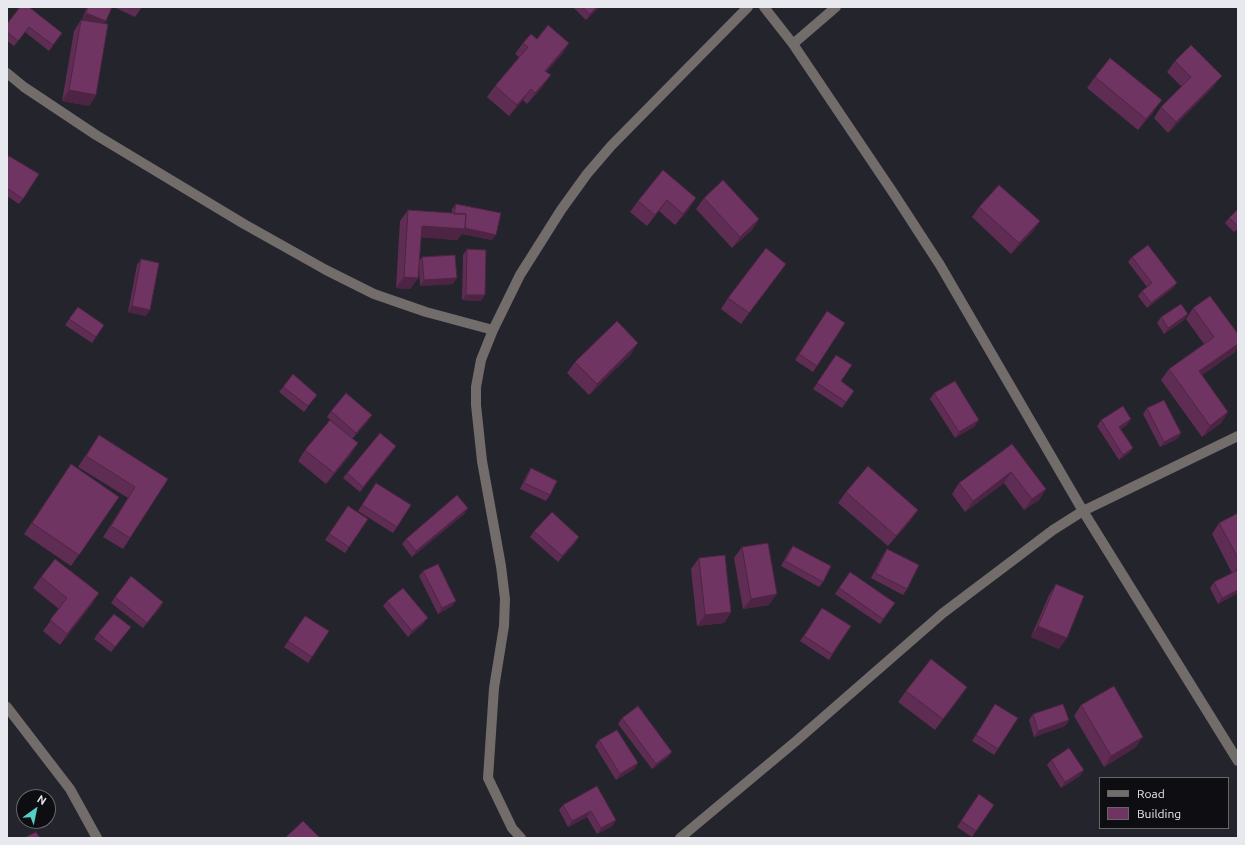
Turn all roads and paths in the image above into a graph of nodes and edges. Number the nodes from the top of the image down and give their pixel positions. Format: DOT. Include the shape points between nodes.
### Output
graph roads {
  1 [pos="748,7"];
  2 [pos="764,7"];
  3 [pos="836,7"];
  4 [pos="794,44"];
  5 [pos="7,73"];
  6 [pos="493,330"];
  7 [pos="1238,436"];
  8 [pos="1083,511"];
  9 [pos="7,707"];
  10 [pos="1238,761"];
  11 [pos="98,838"];
  12 [pos="520,838"];
  13 [pos="680,838"];
  1 -- 6 [label="street" via="611,146 588,174 561,210 520,275"];
  2 -- 4 [label="street"];
  3 -- 4 [label="street"];
  4 -- 8 [label="street" via="940,265"];
  5 -- 6 [label="street" via="96,135 326,270 382,296 426,312"];
  6 -- 12 [label="street" via="481,360 476,386 482,462 505,599 504,626 494,688 488,778 512,828"];
  7 -- 8 [label="street"];
  8 -- 10 [label="street"];
  8 -- 13 [label="street" via="1053,530 943,613 796,742"];
  9 -- 11 [label="street" via="70,789"];
}
